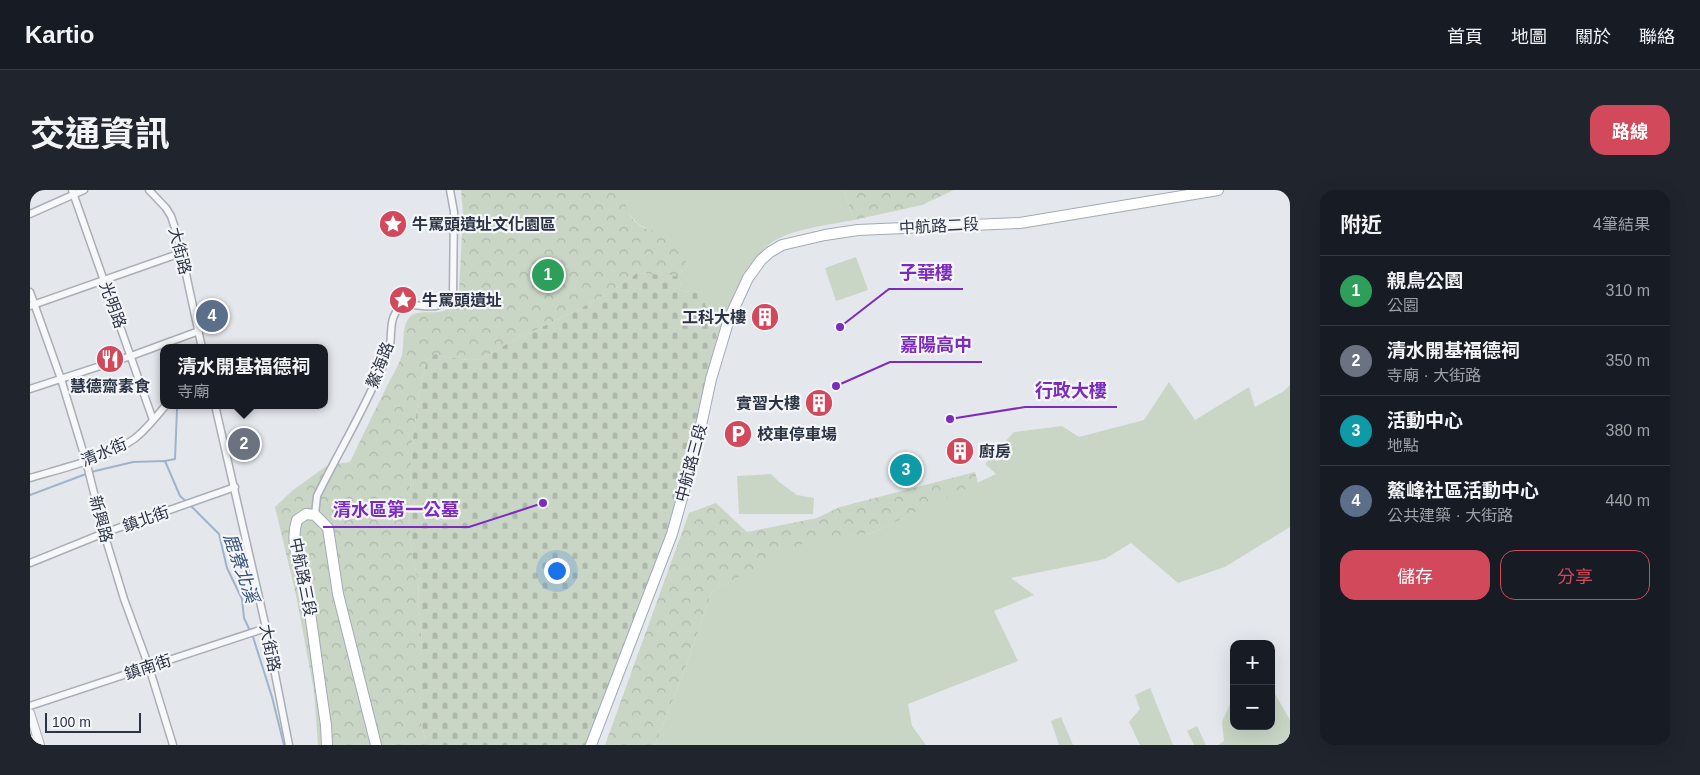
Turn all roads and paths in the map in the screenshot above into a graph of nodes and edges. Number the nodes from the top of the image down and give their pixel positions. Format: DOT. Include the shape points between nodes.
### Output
graph roads {
  1 [pos="84,190"];
  2 [pos="149,190"];
  3 [pos="450,190"];
  4 [pos="1218,190"];
  5 [pos="73,192"];
  6 [pos="30,214"];
  7 [pos="182,253"];
  8 [pos="104,281"];
  9 [pos="30,292"];
  10 [pos="32,305"];
  11 [pos="199,330"];
  12 [pos="162,344"];
  13 [pos="201,344"];
  14 [pos="160,345"];
  15 [pos="720,348"];
  16 [pos="131,356"];
  17 [pos="61,379"];
  18 [pos="30,390"];
  19 [pos="163,409"];
  20 [pos="216,409"];
  21 [pos="153,420"];
  22 [pos="86,461"];
  23 [pos="30,478"];
  24 [pos="235,488"];
  25 [pos="315,515"];
  26 [pos="104,533"];
  27 [pos="30,563"];
  28 [pos="266,628"];
  29 [pos="149,667"];
  30 [pos="30,706"];
  31 [pos="30,713"];
  32 [pos="30,739"];
  33 [pos="32,745"];
  34 [pos="40,745"];
  35 [pos="173,745"];
  36 [pos="290,745"];
  37 [pos="327,745"];
  38 [pos="376,745"];
  39 [pos="592,745"];
  1 -- 5 [label="street"];
  2 -- 7 [label="street, 大街路" via="171,216"];
  3 -- 25 [label="street, 鰲海路" via="454,212 454,293 442,306 406,307 399,309 394,316 390,346 378,378 317,496"];
  4 -- 15 [label="main road, 中航路二段" via="1020,223 858,230 782,245 760,260 748,278"];
  5 -- 6 [label="street"];
  5 -- 8 [label="street, 光明路"];
  7 -- 8 [label="street"];
  7 -- 11 [label="street, 大街路"];
  8 -- 10 [label="street"];
  8 -- 16 [label="street, 光明路"];
  9 -- 10 [label="street, 新興路"];
  10 -- 17 [label="street, 新興路"];
  11 -- 12 [label="street"];
  11 -- 13 [label="street, 大街路"];
  14 -- 16 [label="street"];
  15 -- 39 [label="main road, 中航路三段" via="672,534"];
  16 -- 17 [label="street"];
  16 -- 21 [label="street, 光明路"];
  17 -- 18 [label="street"];
  17 -- 22 [label="street, 新興路"];
  19 -- 21 [label="street, 清水街"];
  20 -- 24 [label="street, 大街路"];
  21 -- 22 [label="street, 清水街" via="123,446"];
  22 -- 23 [label="street, 清水街"];
  22 -- 26 [label="street, 新興路"];
  24 -- 26 [label="street, 鎮北街"];
  24 -- 28 [label="street, 大街路"];
  25 -- 37 [label="main road, 中航路三段" via="306,514 297,520 294,529 295,548 309,604"];
  25 -- 38 [label="main road, 中航路三段" via="328,528 338,594"];
  26 -- 27 [label="street, 鎮北街"];
  26 -- 29 [label="street, 新興路"];
  28 -- 29 [label="street, 鎮南街"];
  28 -- 36 [label="street, 大街路"];
  29 -- 30 [label="street, 鎮南街"];
  29 -- 35 [label="street, 新興路"];
  31 -- 34 [label="street"];
  32 -- 33 [label="street"];
}
